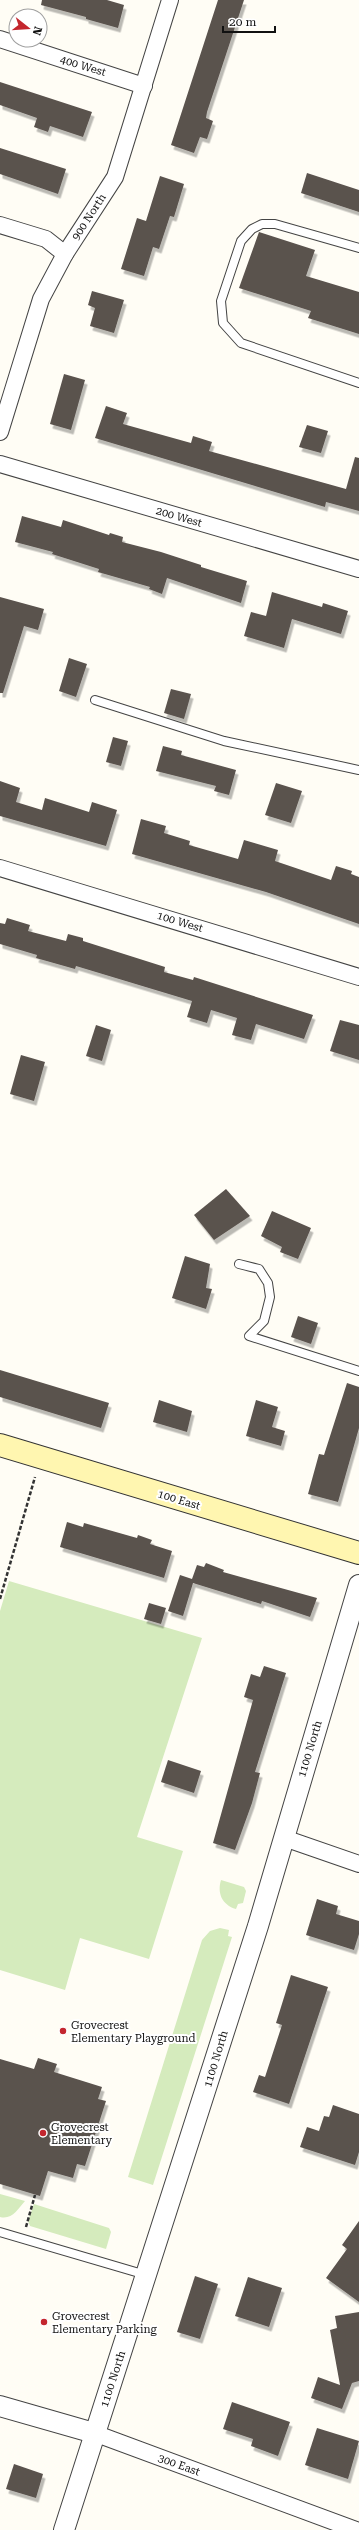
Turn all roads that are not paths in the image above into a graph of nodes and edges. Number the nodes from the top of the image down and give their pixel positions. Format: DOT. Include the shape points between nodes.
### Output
graph roads {
  1 [pos="170,0"];
  2 [pos="0,39"];
  3 [pos="144,86"];
  4 [pos="0,225"];
  5 [pos="359,248"];
  6 [pos="65,254"];
  7 [pos="359,383"];
  8 [pos="0,432"];
  9 [pos="0,464"];
  10 [pos="359,570"];
  11 [pos="95,700"];
  12 [pos="359,770"];
  13 [pos="0,868"];
  14 [pos="359,977"];
  15 [pos="239,1264"];
  16 [pos="359,1371"];
  17 [pos="0,1445"];
  18 [pos="359,1553"];
  19 [pos="359,1585"];
  20 [pos="284,1838"];
  21 [pos="359,1864"];
  22 [pos="0,2232"];
  23 [pos="146,2275"];
  24 [pos="0,2406"];
  25 [pos="94,2433"];
  26 [pos="64,2530"];
  27 [pos="356,2530"];
  1 -- 3 [label="street, 900 North"];
  2 -- 3 [label="street, 400 West"];
  3 -- 6 [label="street, 900 North" via="115,177"];
  4 -- 6 [label="street" via="46,239"];
  5 -- 7 [label="lane" via="275,224 262,224 252,229 241,241 221,302 224,323 241,343"];
  6 -- 8 [label="street, 900 North" via="41,299"];
  9 -- 10 [label="street, 200 West"];
  11 -- 12 [label="lane" via="224,741"];
  13 -- 14 [label="street, 100 West"];
  15 -- 16 [label="lane" via="259,1269 268,1283 270,1298 264,1321 249,1336"];
  17 -- 18 [label="main road, 100 East"];
  19 -- 20 [label="street, 1100 North"];
  20 -- 21 [label="street"];
  20 -- 23 [label="street, 1100 North" via="189,2147"];
  22 -- 23 [label="lane"];
  23 -- 25 [label="street, 1100 North"];
  24 -- 25 [label="street, 300 East"];
  25 -- 26 [label="street, 1100 North"];
  25 -- 27 [label="street, 300 East"];
}
